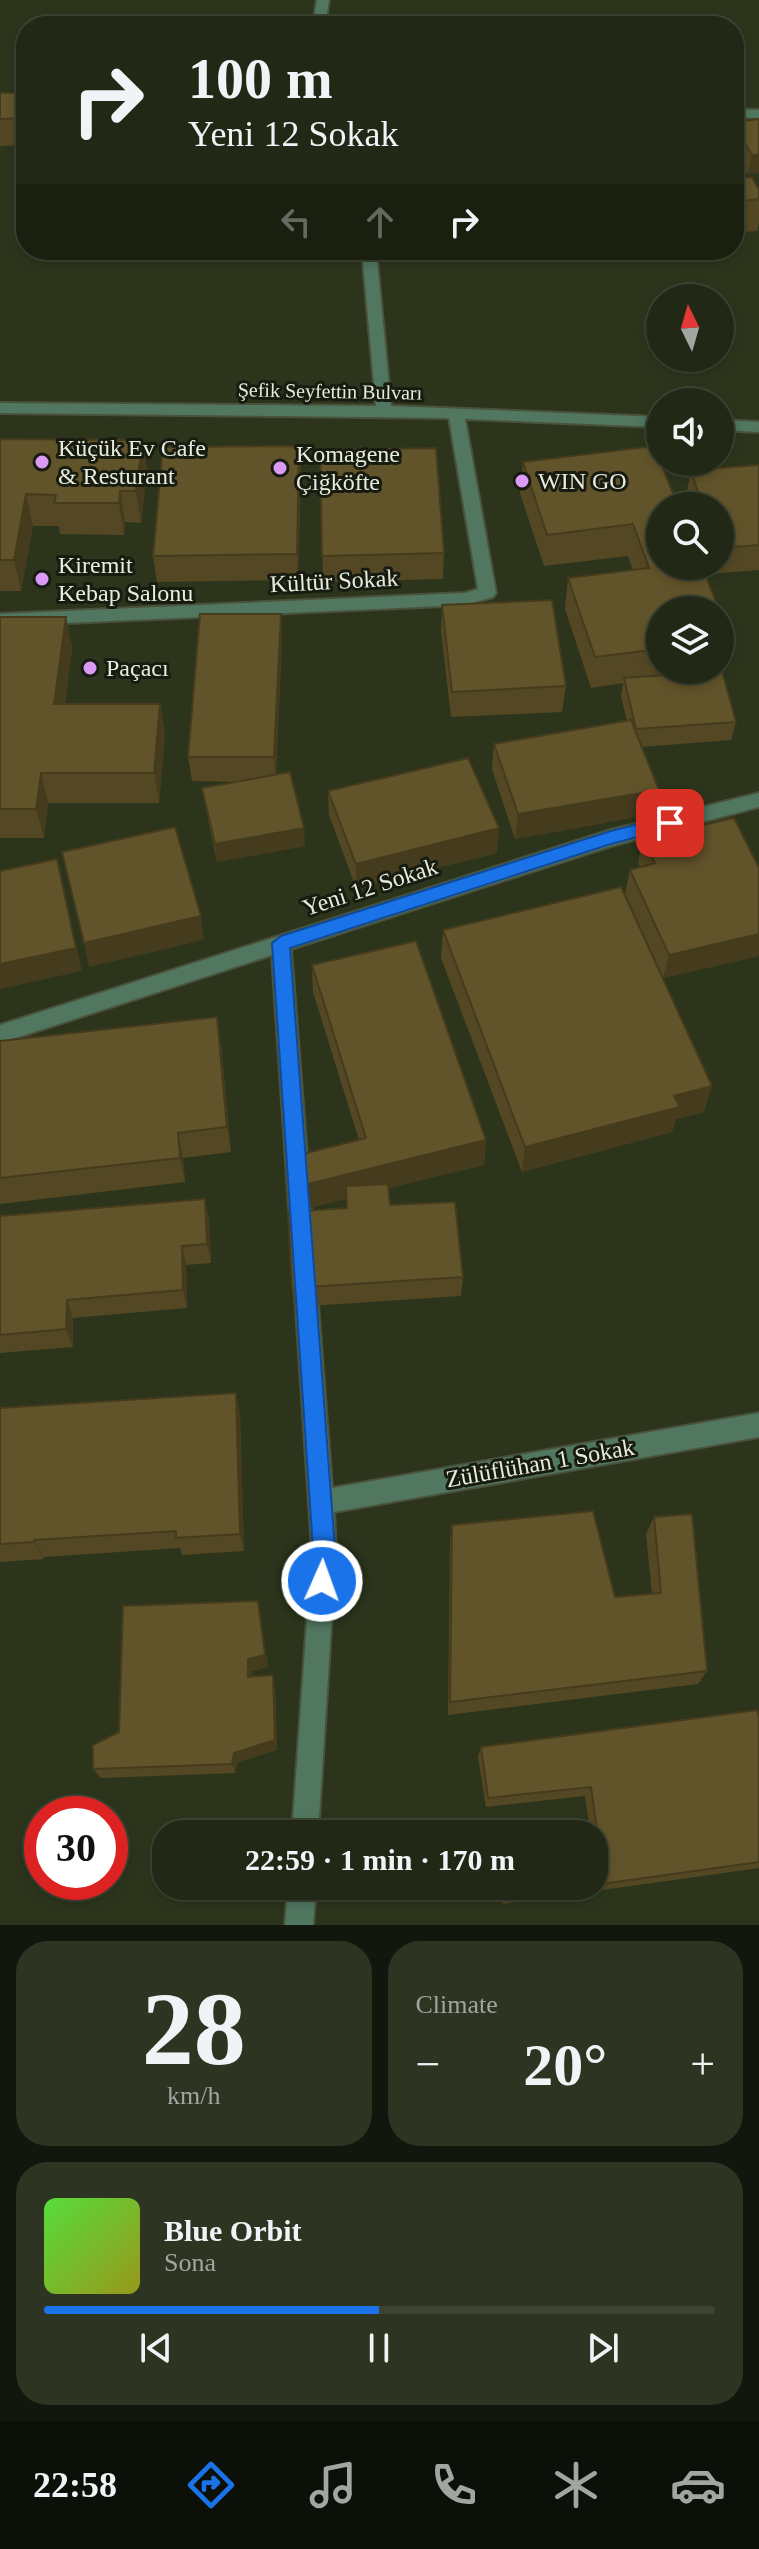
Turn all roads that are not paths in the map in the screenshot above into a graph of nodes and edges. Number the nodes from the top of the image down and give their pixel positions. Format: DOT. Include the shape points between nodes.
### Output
graph roads {
  1 [pos="370,260"];
  2 [pos="0,408"];
  3 [pos="384,411"];
  4 [pos="456,413"];
  5 [pos="646,421"];
  6 [pos="734,426"];
  7 [pos="759,427"];
  8 [pos="0,620"];
  9 [pos="759,800"];
  10 [pos="281,943"];
  11 [pos="0,1034"];
  12 [pos="759,1425"];
  13 [pos="321,1502"];
  14 [pos="306,1820"];
  15 [pos="301,1900"];
  16 [pos="299,1925"];
  1 -- 3 [label="street"];
  2 -- 3 [label="street, Şefik Seyfettin Bulvarı"];
  3 -- 4 [label="street, Şefik Seyfettin Bulvarı"];
  4 -- 5 [label="street, Şefik Seyfettin Bulvarı"];
  4 -- 8 [label="street, Kültür Sokak" via="487,593 465,599"];
  6 -- 7 [label="street"];
  9 -- 10 [label="street, Yeni 12 Sokak" via="611,838"];
  10 -- 11 [label="street, Yeni 12 Sokak"];
  10 -- 13 [label="street"];
  12 -- 13 [label="street, Zülüflühan 1 Sokak"];
  13 -- 14 [label="street" via="324,1549"];
  15 -- 16 [label="street"];
}
